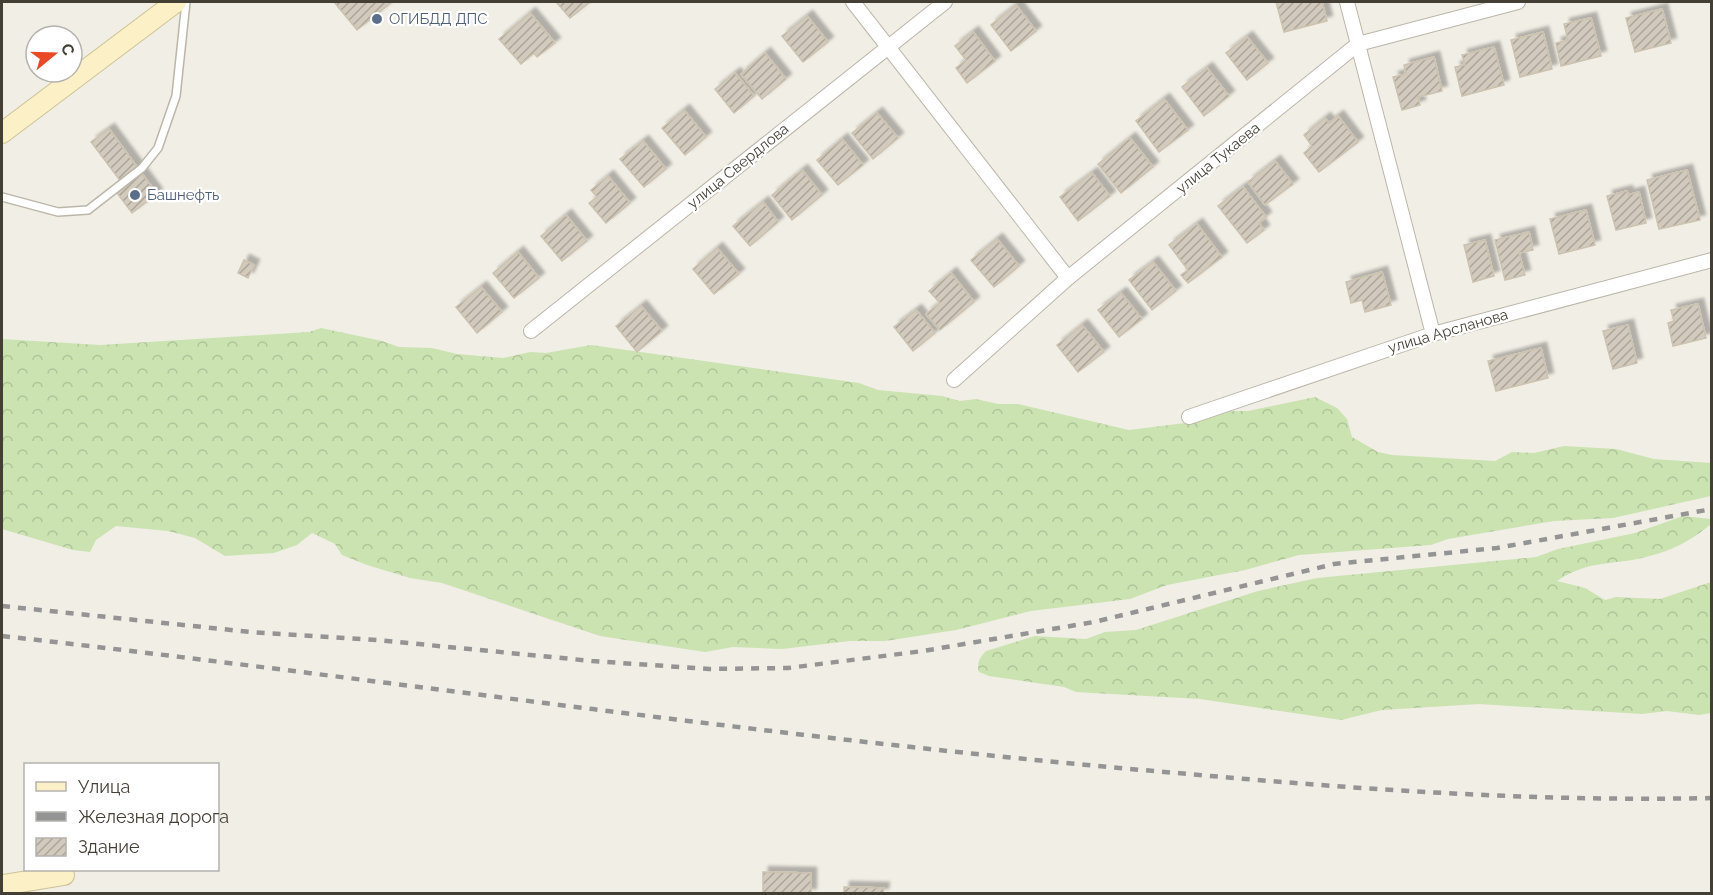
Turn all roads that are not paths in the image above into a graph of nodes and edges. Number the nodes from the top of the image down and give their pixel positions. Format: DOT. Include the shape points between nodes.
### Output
graph roads {
  1 [pos="176,2"];
  2 [pos="186,2"];
  3 [pos="854,2"];
  4 [pos="945,2"];
  5 [pos="1347,2"];
  6 [pos="1518,2"];
  7 [pos="1358,44"];
  8 [pos="888,46"];
  9 [pos="2,133"];
  10 [pos="2,196"];
  11 [pos="1712,260"];
  12 [pos="1068,278"];
  13 [pos="531,331"];
  14 [pos="1433,334"];
  15 [pos="954,381"];
  16 [pos="1189,417"];
  17 [pos="64,875"];
  18 [pos="6,888"];
  1 -- 9 [label="main road"];
  2 -- 10 [label="lane" via="176,96 158,148 142,168 88,210 58,212"];
  3 -- 8 [label="street"];
  4 -- 8 [label="street, улица Свердлова"];
  5 -- 7 [label="street"];
  6 -- 7 [label="street, улица Тукаева"];
  7 -- 12 [label="street, улица Тукаева"];
  7 -- 14 [label="street"];
  8 -- 12 [label="street"];
  8 -- 13 [label="street, улица Свердлова"];
  11 -- 14 [label="street, улица Арсланова"];
  12 -- 15 [label="street, улица Тукаева"];
  14 -- 16 [label="street, улица Арсланова"];
  17 -- 18 [label="main road"];
}
